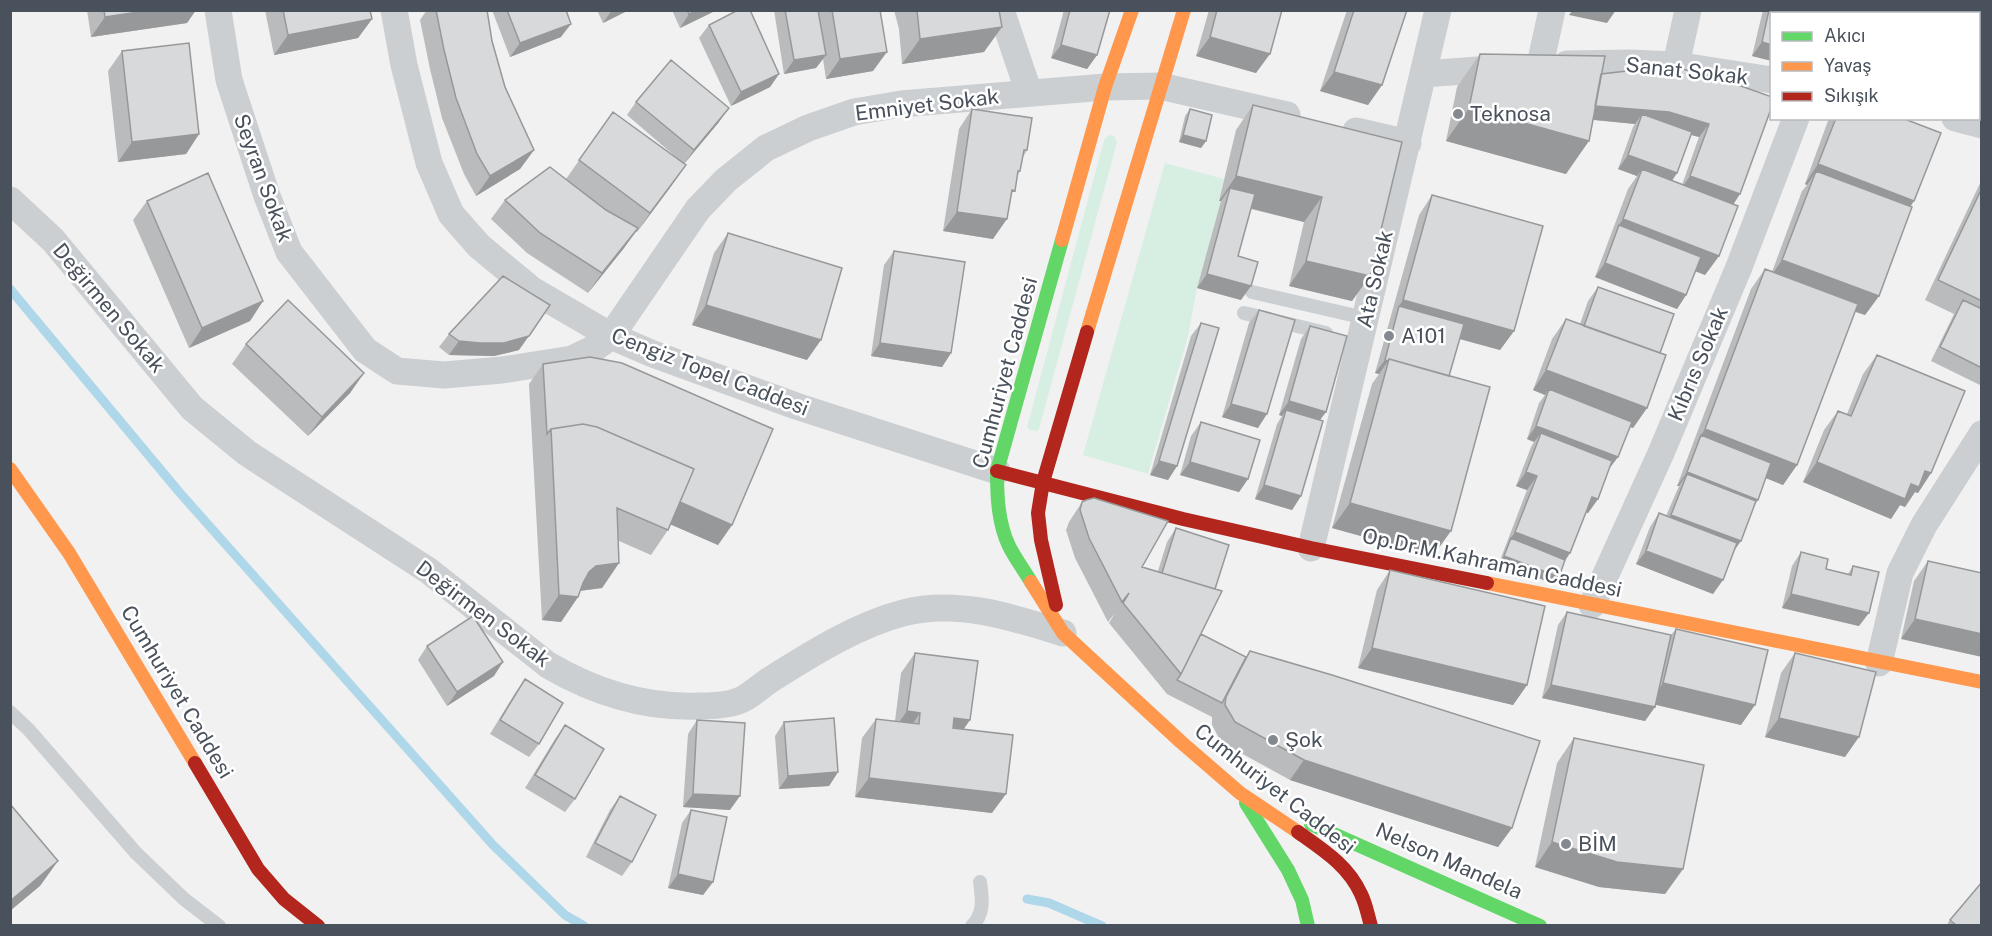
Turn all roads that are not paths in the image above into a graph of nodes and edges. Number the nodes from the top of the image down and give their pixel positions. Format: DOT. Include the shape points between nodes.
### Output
graph roads {
  1 [pos="218,10"];
  2 [pos="394,10"];
  3 [pos="1001,10"];
  4 [pos="1132,10"];
  5 [pos="1184,10"];
  6 [pos="1438,10"];
  7 [pos="1552,10"];
  8 [pos="1688,10"];
  9 [pos="1540,65"];
  10 [pos="1676,65"];
  11 [pos="1423,74"];
  12 [pos="1770,80"];
  13 [pos="1160,86"];
  14 [pos="1105,87"];
  15 [pos="1029,93"];
  16 [pos="1795,120"];
  17 [pos="1963,120"];
  18 [pos="1982,125"];
  19 [pos="1408,143"];
  20 [pos="10,200"];
  21 [pos="1252,292"];
  22 [pos="1244,313"];
  23 [pos="1354,333"];
  24 [pos="611,336"];
  25 [pos="1982,434"];
  26 [pos="10,469"];
  27 [pos="997,471"];
  28 [pos="1043,482"];
  29 [pos="27,517"];
  30 [pos="1311,548"];
  31 [pos="69,553"];
  32 [pos="1592,605"];
  33 [pos="1063,633"];
  34 [pos="1879,663"];
  35 [pos="1982,682"];
  36 [pos="10,712"];
  37 [pos="1240,793"];
  38 [pos="980,882"];
  39 [pos="219,926"];
  40 [pos="318,926"];
  41 [pos="972,926"];
  42 [pos="1308,926"];
  43 [pos="1371,926"];
  44 [pos="1540,926"];
  1 -- 24 [label="street, Seyran Sokak" via="229,80 290,252 365,350 397,371 444,375 572,359"];
  2 -- 24 [label="street, Cengiz Topel Caddesi" via="429,163 451,214 479,246 532,290"];
  3 -- 15 [label="street"];
  4 -- 14 [label="main road, Cumhuriyet Caddesi"];
  5 -- 13 [label="main road"];
  6 -- 11 [label="street, Ata Sokak"];
  7 -- 9 [label="street"];
  8 -- 10 [label="street"];
  9 -- 10 [label="street, Sanat Sokak"];
  9 -- 11 [label="street, Sanat Sokak"];
  10 -- 12 [label="street, Sanat Sokak"];
  11 -- 19 [label="street, Ata Sokak"];
  13 -- 14 [label="street, Emniyet Sokak"];
  13 -- 19 [label="street, Emniyet Sokak"];
  13 -- 28 [label="main road"];
  14 -- 15 [label="street, Emniyet Sokak"];
  14 -- 27 [label="main road, Cumhuriyet Caddesi"];
  15 -- 24 [label="street, Emniyet Sokak" via="854,112 766,148 698,208"];
  16 -- 32 [label="street, Kıbrıs Sokak" via="1739,267"];
  17 -- 18 [label="street"];
  19 -- 23 [label="street, Ata Sokak"];
  20 -- 33 [label="street, Değirmen Sokak" via="53,240 192,408 247,453 429,571 569,677 636,702 715,706 743,699 814,653 903,613 943,608 975,610 1010,616"];
  21 -- 23 [label="lane"];
  22 -- 23 [label="lane"];
  23 -- 30 [label="street, Ata Sokak"];
  24 -- 27 [label="street, Cengiz Topel Caddesi" via="796,406"];
  25 -- 34 [label="street" via="1924,525 1900,573"];
  26 -- 31 [label="main road, Cumhuriyet Caddesi"];
  27 -- 28 [label="main road, Op.Dr.M.Kahraman Caddesi"];
  27 -- 33 [label="main road, Cumhuriyet Caddesi" via="997,497 1009,546"];
  28 -- 30 [label="main road, Op.Dr.M.Kahraman Caddesi"];
  28 -- 33 [label="main road" via="1038,513 1041,540"];
  29 -- 31 [label="main road"];
  30 -- 32 [label="main road, Op.Dr.M.Kahraman Caddesi"];
  31 -- 40 [label="main road, Cumhuriyet Caddesi" via="258,869 284,899"];
  32 -- 34 [label="main road, Op.Dr.M.Kahraman Caddesi"];
  33 -- 37 [label="main road, Cumhuriyet Caddesi"];
  34 -- 35 [label="main road, Op.Dr.M.Kahraman Caddesi"];
  36 -- 39 [label="lane" via="136,853"];
  37 -- 42 [label="main road" via="1288,870 1302,900"];
  37 -- 43 [label="main road, Cumhuriyet Caddesi" via="1331,855 1349,873 1362,895"];
  37 -- 44 [label="main road, Nelson Mandela"];
  38 -- 41 [label="lane" via="983,903"];
}
